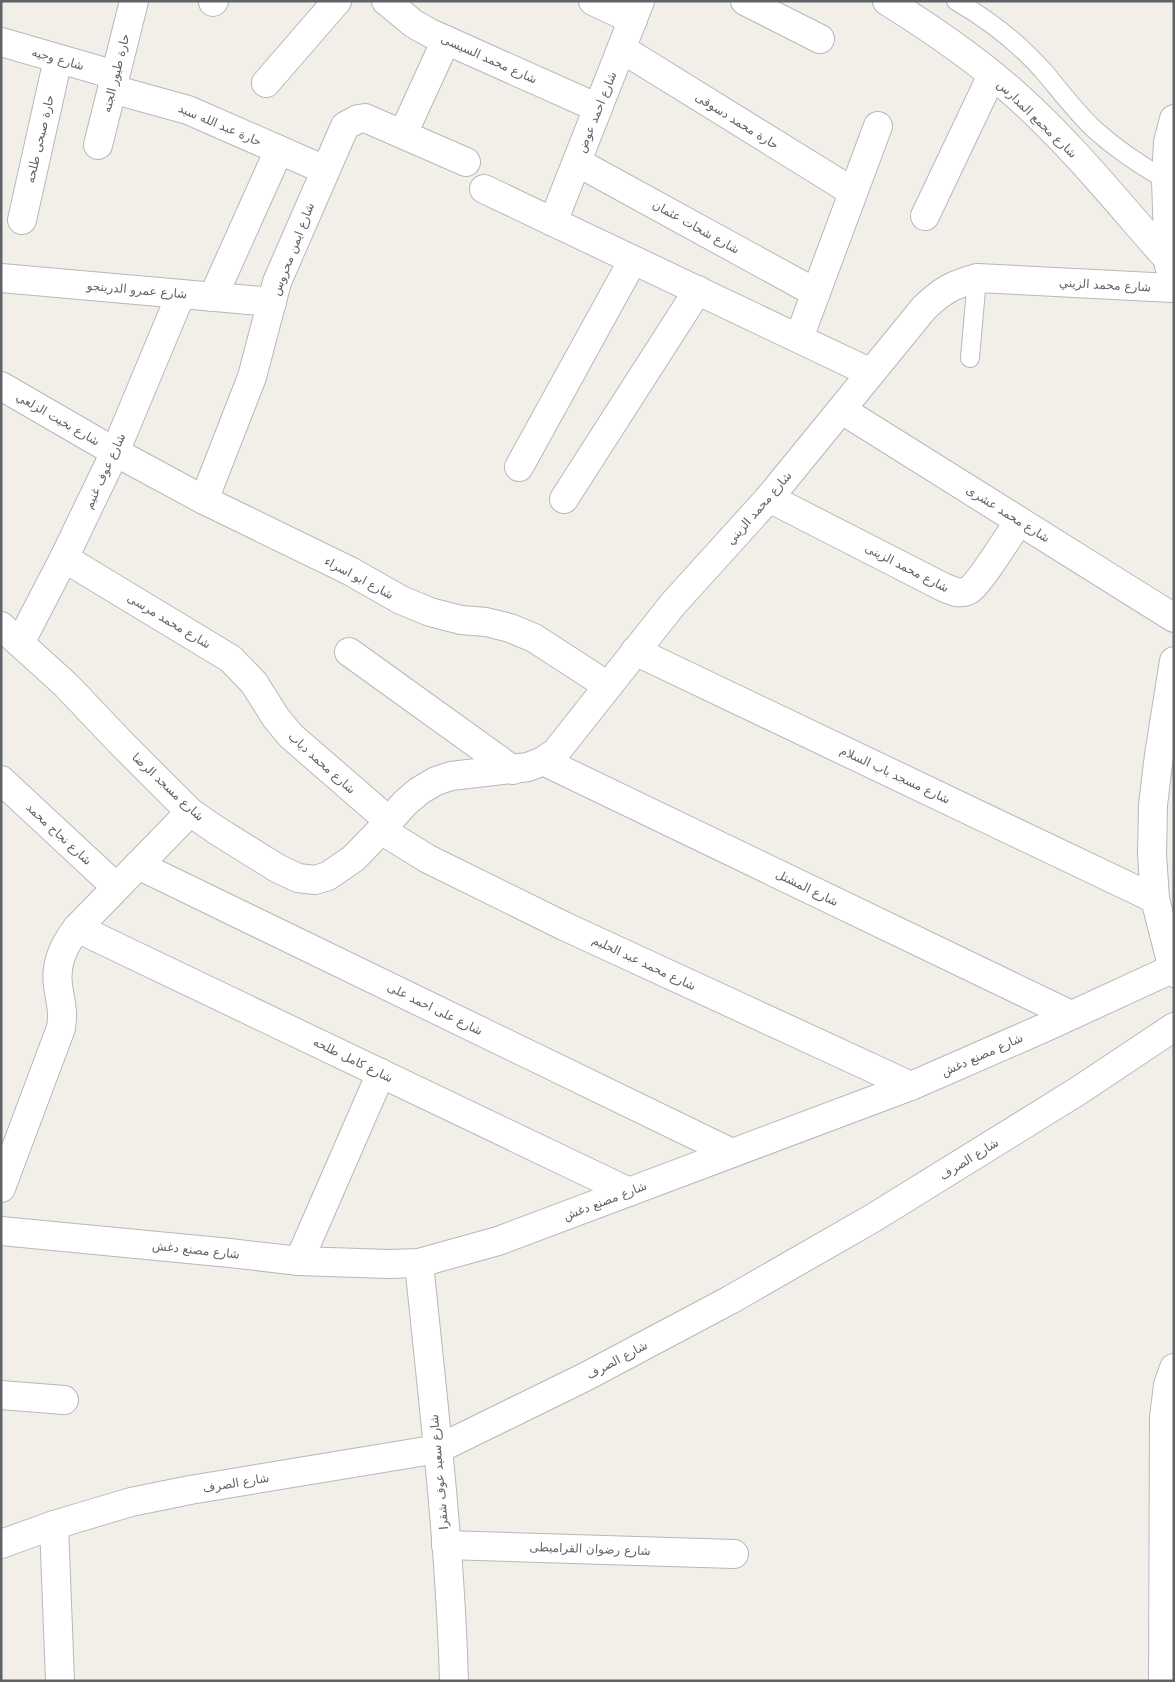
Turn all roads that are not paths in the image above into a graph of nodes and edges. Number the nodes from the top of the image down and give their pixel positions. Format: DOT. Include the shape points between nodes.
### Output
graph roads {
  1 [pos="134,1"];
  2 [pos="337,1"];
  3 [pos="386,1"];
  4 [pos="593,1"];
  5 [pos="745,1"];
  6 [pos="887,1"];
  7 [pos="956,1"];
  8 [pos="637,11"];
  9 [pos="820,39"];
  10 [pos="446,40"];
  11 [pos="1,42"];
  12 [pos="622,49"];
  13 [pos="58,59"];
  14 [pos="992,75"];
  15 [pos="114,82"];
  16 [pos="266,84"];
  17 [pos="598,108"];
  18 [pos="1174,119"];
  19 [pos="878,126"];
  20 [pos="403,134"];
  21 [pos="98,145"];
  22 [pos="279,150"];
  23 [pos="466,162"];
  24 [pos="577,162"];
  25 [pos="325,170"];
  26 [pos="1166,180"];
  27 [pos="484,189"];
  28 [pos="853,192"];
  29 [pos="925,216"];
  30 [pos="22,220"];
  31 [pos="553,222"];
  32 [pos="1167,258"];
  33 [pos="633,260"];
  34 [pos="1,278"];
  35 [pos="978,278"];
  36 [pos="698,290"];
  37 [pos="816,293"];
  38 [pos="1173,293"];
  39 [pos="181,294"];
  40 [pos="213,297"];
  41 [pos="272,302"];
  42 [pos="799,338"];
  43 [pos="970,358"];
  44 [pos="872,373"];
  45 [pos="1,386"];
  46 [pos="842,410"];
  47 [pos="115,452"];
  48 [pos="519,467"];
  49 [pos="564,498"];
  50 [pos="769,498"];
  51 [pos="204,500"];
  52 [pos="1019,521"];
  53 [pos="64,558"];
  54 [pos="1174,618"];
  55 [pos="11,635"];
  56 [pos="348,652"];
  57 [pos="635,652"];
  58 [pos="1174,661"];
  59 [pos="608,686"];
  60 [pos="262,698"];
  61 [pos="543,761"];
  62 [pos="513,770"];
  63 [pos="1,780"];
  64 [pos="190,812"];
  65 [pos="385,826"];
  66 [pos="138,865"];
  67 [pos="116,887"];
  68 [pos="1155,899"];
  69 [pos="77,928"];
  70 [pos="1174,968"];
  71 [pos="1174,973"];
  72 [pos="1071,1015"];
  73 [pos="1174,1027"];
  74 [pos="381,1074"];
  75 [pos="911,1086"];
  76 [pos="732,1153"];
  77 [pos="1,1188"];
  78 [pos="628,1192"];
  79 [pos="1,1231"];
  80 [pos="298,1261"];
  81 [pos="419,1263"];
  82 [pos="1174,1368"];
  83 [pos="1,1395"];
  84 [pos="64,1400"];
  85 [pos="438,1450"];
  86 [pos="54,1525"];
  87 [pos="1,1544"];
  88 [pos="446,1545"];
  89 [pos="734,1554"];
  90 [pos="60,1681"];
  91 [pos="454,1681"];
  92 [pos="1163,1681"];
  1 -- 15 [label="street, حارة طيور الجنه"];
  2 -- 16 [label="street"];
  3 -- 10 [label="street, شارع محمد السيسى" via="414,24"];
  4 -- 8 [label="street"];
  5 -- 9 [label="street"];
  6 -- 14 [label="street, شارع مجمع المدارس" via="931,28"];
  7 -- 26 [label="lane" via="1019,47 1093,128 1128,157"];
  8 -- 12 [label="street, شارع احمد عوض"];
  10 -- 17 [label="street, شارع محمد السيسى"];
  10 -- 20 [label="street"];
  11 -- 13 [label="street, شارع وجيه"];
  12 -- 17 [label="street, شارع احمد عوض"];
  12 -- 28 [label="street, حارة محمد دسوقى"];
  13 -- 15 [label="street, شارع وجيه"];
  13 -- 30 [label="street, حارة صبحى طلحه"];
  14 -- 29 [label="street"];
  14 -- 32 [label="street, شارع مجمع المدارس" via="1055,133"];
  15 -- 21 [label="street, حارة طيور الجنه"];
  15 -- 22 [label="street, حارة عبد الله سيد"];
  17 -- 24 [label="street, شارع احمد عوض"];
  18 -- 26 [label="street" via="1168,142"];
  19 -- 28 [label="street"];
  20 -- 23 [label="street, شارع ايمن محروس"];
  20 -- 25 [label="street, شارع ايمن محروس" via="365,118 350,122 341,133"];
  22 -- 25 [label="street, حارة عبد الله سيد"];
  22 -- 40 [label="street"];
  24 -- 31 [label="street, شارع احمد عوض"];
  24 -- 37 [label="street, شارع شحات عثمان"];
  25 -- 41 [label="street, شارع ايمن محروس"];
  26 -- 32 [label="street"];
  27 -- 31 [label="street"];
  28 -- 37 [label="street"];
  31 -- 33 [label="street"];
  32 -- 38 [label="street"];
  33 -- 36 [label="street"];
  33 -- 48 [label="street"];
  34 -- 39 [label="street, شارع عمرو الدرينجو"];
  35 -- 38 [label="street, شارع محمد الزيني"];
  35 -- 43 [label="lane"];
  35 -- 44 [label="street, شارع محمد الزيني" via="939,294"];
  36 -- 42 [label="street"];
  36 -- 49 [label="street"];
  37 -- 42 [label="street"];
  39 -- 40 [label="street, شارع عمرو الدرينجو"];
  39 -- 47 [label="street, شارع عوف غنيم"];
  40 -- 41 [label="street, شارع عمرو الدرينجو"];
  41 -- 51 [label="street, شارع ايمن محروس" via="252,377"];
  42 -- 44 [label="street"];
  44 -- 46 [label="street, شارع محمد الزيني"];
  45 -- 47 [label="street, شارع بخيت الزلعي"];
  46 -- 50 [label="street, شارع محمد الزيني"];
  46 -- 52 [label="street, شارع محمد عشرى"];
  47 -- 51 [label="street, شارع ابو اسراء"];
  47 -- 53 [label="street, شارع عوف غنيم"];
  50 -- 52 [label="street, شارع محمد الزينى" via="956,592 975,586"];
  50 -- 57 [label="street, شارع محمد الزيني" via="673,604"];
  51 -- 59 [label="street, شارع ابو اسراء" via="350,571 401,600 430,612 460,620 486,622 534,638"];
  52 -- 54 [label="street, شارع محمد عشرى"];
  53 -- 55 [label="street, شارع عوف غنيم"];
  53 -- 60 [label="street, شارع محمد مرسى" via="232,659"];
  55 -- 64 [label="street, شارع مسجد الرضا" via="66,685"];
  56 -- 62 [label="street"];
  57 -- 59 [label="street, شارع محمد الزيني"];
  57 -- 68 [label="street, شارع مسجد باب السلام"];
  58 -- 68 [label="street" via="1153,805"];
  59 -- 61 [label="street, شارع محمد الزيني" via="556,752"];
  60 -- 65 [label="street, شارع محمد دياب" via="291,736"];
  61 -- 62 [label="street, شارع محمد الزيني"];
  61 -- 72 [label="street, شارع المشتل"];
  62 -- 65 [label="street, شارع محمد الزيني" via="452,776 436,781 405,803"];
  63 -- 67 [label="street, شارع نجاح محمد"];
  64 -- 65 [label="street, شارع مسجد الرضا" via="278,868 298,878 315,880 328,876 354,858"];
  64 -- 66 [label="street"];
  65 -- 75 [label="street, شارع محمد عبد الحليم" via="428,859 556,922"];
  66 -- 67 [label="street"];
  66 -- 76 [label="street, شارع على احمد على"];
  67 -- 69 [label="street"];
  68 -- 70 [label="street"];
  69 -- 74 [label="street, شارع كامل طلحه"];
  69 -- 77 [label="street" via="60,957 57,976 64,1014 61,1028"];
  70 -- 71 [label="street"];
  70 -- 72 [label="street, شارع مصنع دغش"];
  72 -- 75 [label="street, شارع مصنع دغش"];
  73 -- 85 [label="street, شارع الصرف" via="1000,1141 856,1228 730,1300"];
  74 -- 78 [label="street, شارع كامل طلحه"];
  74 -- 80 [label="street"];
  75 -- 76 [label="street, شارع مصنع دغش"];
  76 -- 78 [label="street, شارع مصنع دغش"];
  78 -- 81 [label="street, شارع مصنع دغش" via="498,1241"];
  79 -- 80 [label="street, شارع مصنع دغش"];
  80 -- 81 [label="street, شارع مصنع دغش"];
  81 -- 85 [label="street, شارع سعيد عوف شقرا"];
  82 -- 92 [label="street" via="1164,1417"];
  83 -- 84 [label="street"];
  85 -- 86 [label="street, شارع الصرف" via="180,1492 131,1502"];
  85 -- 88 [label="street, شارع سعيد عوف شقرا"];
  86 -- 87 [label="street, شارع الصرف"];
  86 -- 90 [label="street"];
  88 -- 89 [label="street, شارع رضوان القراميطى"];
  88 -- 91 [label="street, شارع سعيد عوف شقرا"];
}
